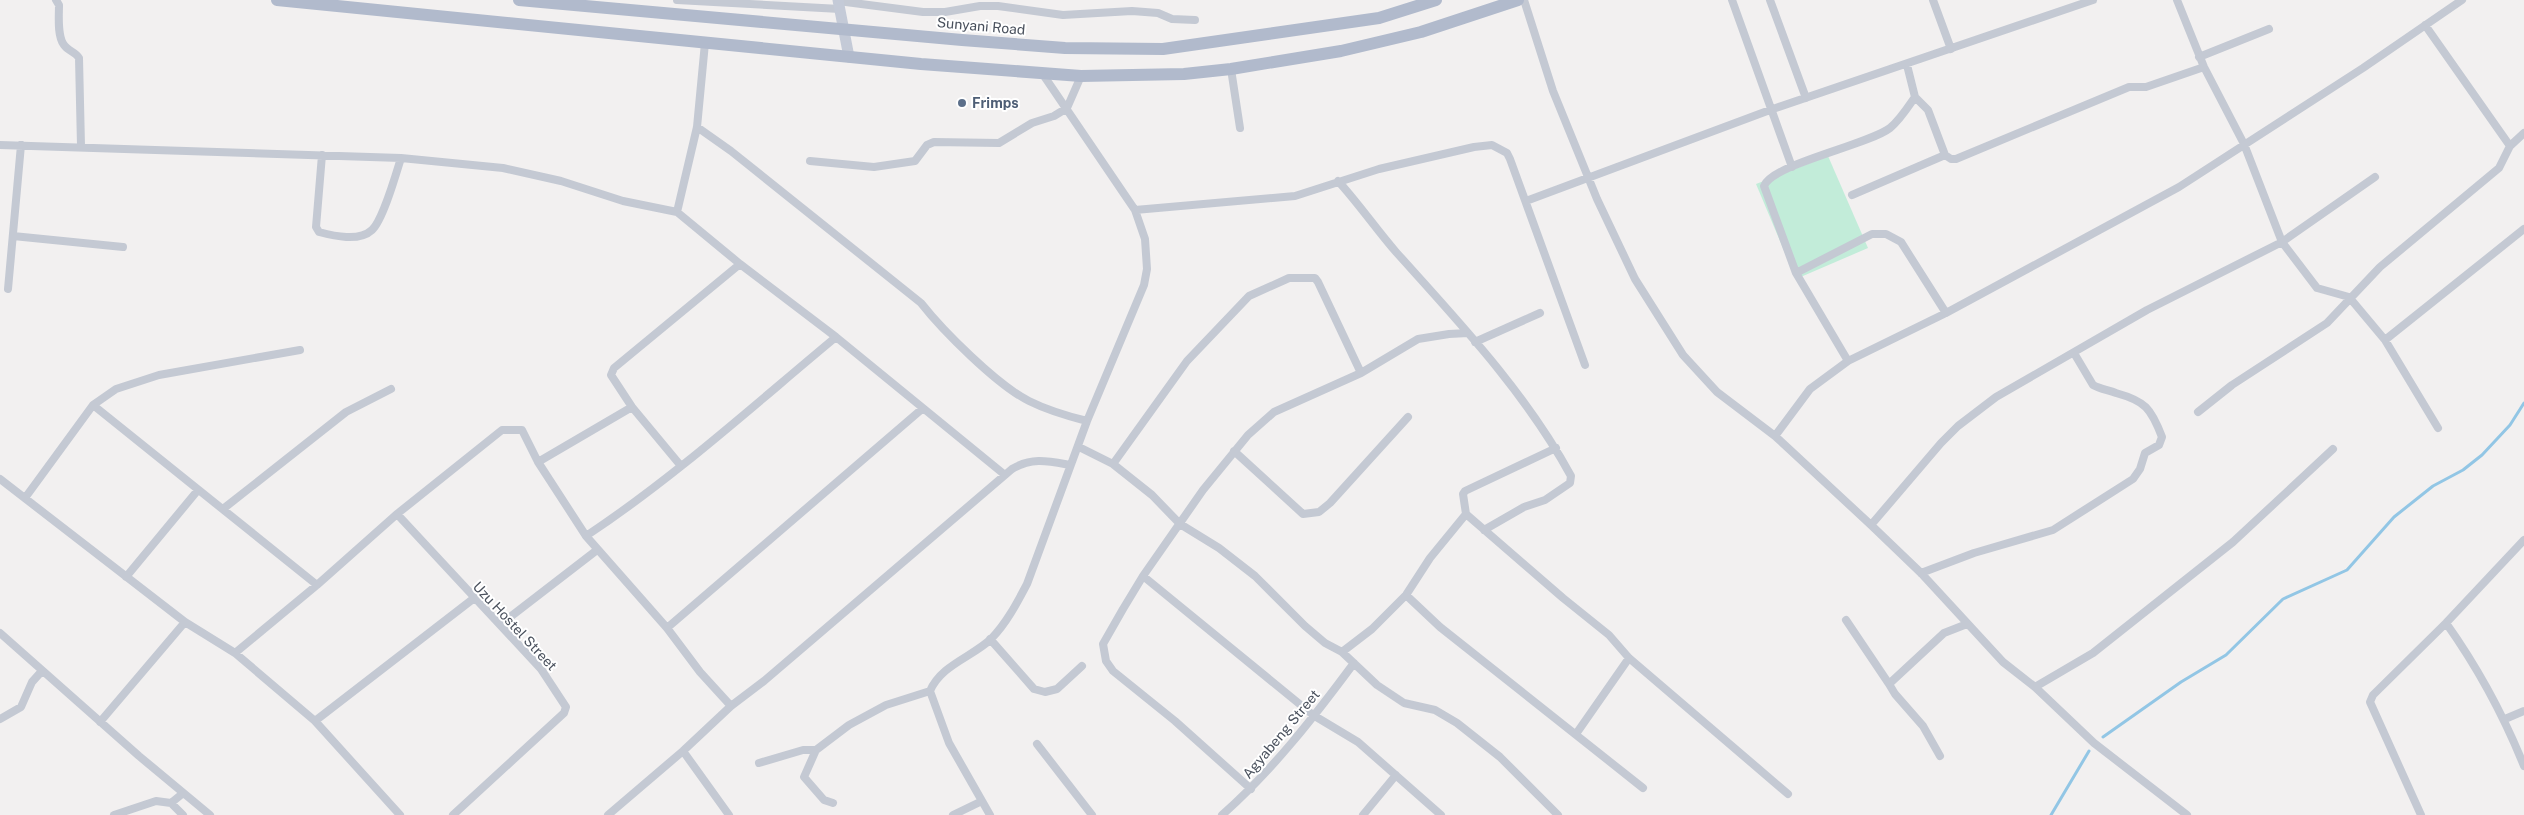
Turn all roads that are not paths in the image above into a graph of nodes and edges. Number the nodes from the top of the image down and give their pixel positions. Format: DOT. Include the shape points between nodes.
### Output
graph roads {
  1 [pos="56,0"];
  2 [pos="277,0"];
  3 [pos="520,0"];
  4 [pos="677,0"];
  5 [pos="1436,0"];
  6 [pos="1518,0"];
  7 [pos="1524,0"];
  8 [pos="1732,0"];
  9 [pos="1770,0"];
  10 [pos="1933,0"];
  11 [pos="2093,0"];
  12 [pos="2177,0"];
  13 [pos="2462,0"];
  14 [pos="838,3"];
  15 [pos="1195,20"];
  16 [pos="2426,25"];
  17 [pos="844,29"];
  18 [pos="2269,29"];
  19 [pos="705,43"];
  20 [pos="1951,49"];
  21 [pos="849,57"];
  22 [pos="2199,57"];
  23 [pos="1907,65"];
  24 [pos="2204,67"];
  25 [pos="1231,69"];
  26 [pos="1042,73"];
  27 [pos="1081,76"];
  28 [pos="1806,98"];
  29 [pos="1915,98"];
  30 [pos="1067,108"];
  31 [pos="1770,110"];
  32 [pos="697,127"];
  33 [pos="1240,128"];
  34 [pos="2524,133"];
  35 [pos="2244,144"];
  36 [pos="0,145"];
  37 [pos="21,145"];
  38 [pos="81,146"];
  39 [pos="2510,146"];
  40 [pos="1945,155"];
  41 [pos="322,156"];
  42 [pos="401,158"];
  43 [pos="810,161"];
  44 [pos="1792,167"];
  45 [pos="2376,177"];
  46 [pos="1588,179"];
  47 [pos="1338,181"];
  48 [pos="1852,195"];
  49 [pos="1526,201"];
  50 [pos="1135,210"];
  51 [pos="678,212"];
  52 [pos="2524,228"];
  53 [pos="13,236"];
  54 [pos="2282,242"];
  55 [pos="122,247"];
  56 [pos="740,264"];
  57 [pos="1796,273"];
  58 [pos="8,289"];
  59 [pos="2349,298"];
  60 [pos="1946,313"];
  61 [pos="1540,314"];
  62 [pos="1468,334"];
  63 [pos="836,337"];
  64 [pos="2385,340"];
  65 [pos="1475,342"];
  66 [pos="300,350"];
  67 [pos="2074,353"];
  68 [pos="1848,361"];
  69 [pos="1585,365"];
  70 [pos="1361,373"];
  71 [pos="391,389"];
  72 [pos="93,405"];
  73 [pos="632,407"];
  74 [pos="922,409"];
  75 [pos="2198,412"];
  76 [pos="1408,417"];
  77 [pos="1087,421"];
  78 [pos="2438,428"];
  79 [pos="1776,436"];
  80 [pos="1079,447"];
  81 [pos="1556,448"];
  82 [pos="2333,449"];
  83 [pos="1234,452"];
  84 [pos="538,462"];
  85 [pos="1113,464"];
  86 [pos="1070,465"];
  87 [pos="681,466"];
  88 [pos="1004,475"];
  89 [pos="0,479"];
  90 [pos="198,490"];
  91 [pos="25,498"];
  92 [pos="223,509"];
  93 [pos="397,514"];
  94 [pos="1466,514"];
  95 [pos="1180,524"];
  96 [pos="1871,525"];
  97 [pos="1484,530"];
  98 [pos="586,536"];
  99 [pos="2524,540"];
  100 [pos="597,550"];
  101 [pos="1921,573"];
  102 [pos="1143,576"];
  103 [pos="126,577"];
  104 [pos="317,585"];
  105 [pos="1406,596"];
  106 [pos="473,599"];
  107 [pos="1846,620"];
  108 [pos="185,622"];
  109 [pos="2446,622"];
  110 [pos="501,624"];
  111 [pos="1967,624"];
  112 [pos="667,628"];
  113 [pos="0,633"];
  114 [pos="990,639"];
  115 [pos="235,652"];
  116 [pos="1342,652"];
  117 [pos="1629,658"];
  118 [pos="1354,664"];
  119 [pos="1082,666"];
  120 [pos="41,672"];
  121 [pos="1890,684"];
  122 [pos="2034,687"];
  123 [pos="930,691"];
  124 [pos="731,706"];
  125 [pos="2524,711"];
  126 [pos="1313,716"];
  127 [pos="0,719"];
  128 [pos="2505,719"];
  129 [pos="315,721"];
  130 [pos="100,722"];
  131 [pos="1576,734"];
  132 [pos="1037,744"];
  133 [pos="816,750"];
  134 [pos="684,751"];
  135 [pos="1940,756"];
  136 [pos="759,763"];
  137 [pos="2524,766"];
  138 [pos="1396,775"];
  139 [pos="1642,788"];
  140 [pos="1251,789"];
  141 [pos="182,794"];
  142 [pos="1788,794"];
  143 [pos="982,801"];
  144 [pos="171,803"];
  145 [pos="833,803"];
  146 [pos="1556,814"];
  147 [pos="114,815"];
  148 [pos="183,815"];
  149 [pos="210,815"];
  150 [pos="400,815"];
  151 [pos="453,815"];
  152 [pos="608,815"];
  153 [pos="729,815"];
  154 [pos="953,815"];
  155 [pos="990,815"];
  156 [pos="1092,815"];
  157 [pos="1222,815"];
  158 [pos="1363,815"];
  159 [pos="1441,815"];
  160 [pos="2187,815"];
  161 [pos="2422,815"];
  1 -- 38 [label="street" via="61,40 79,58"];
  2 -- 19 [label="main road"];
  3 -- 17 [label="main road, Sunyani Road"];
  4 -- 14 [label="street"];
  5 -- 17 [label="main road, Sunyani Road" via="1369,19 1163,49 1065,48"];
  6 -- 25 [label="main road" via="1421,32 1340,52"];
  7 -- 46 [label="street" via="1553,91"];
  8 -- 31 [label="street"];
  9 -- 28 [label="street"];
  10 -- 20 [label="street"];
  11 -- 20 [label="street"];
  12 -- 22 [label="street"];
  13 -- 16 [label="street"];
  14 -- 15 [label="street" via="923,12 980,6 1063,15 1132,11"];
  14 -- 17 [label="street"];
  16 -- 35 [label="street"];
  16 -- 39 [label="street"];
  17 -- 21 [label="street"];
  18 -- 22 [label="street"];
  19 -- 21 [label="main road"];
  19 -- 32 [label="street"];
  20 -- 23 [label="street"];
  21 -- 26 [label="main road"];
  22 -- 24 [label="street"];
  23 -- 28 [label="street"];
  23 -- 29 [label="street"];
  24 -- 35 [label="street"];
  24 -- 40 [label="street" via="2146,87 2129,87 1956,159"];
  25 -- 27 [label="main road" via="1184,74"];
  25 -- 33 [label="street"];
  26 -- 27 [label="main road"];
  26 -- 30 [label="street"];
  27 -- 30 [label="street"];
  28 -- 31 [label="street"];
  29 -- 40 [label="street" via="1928,110"];
  29 -- 44 [label="street" via="1896,123 1885,131"];
  30 -- 43 [label="street" via="1026,126 999,143 934,142 926,145 915,161 906,164 874,167"];
  30 -- 50 [label="street"];
  31 -- 44 [label="street"];
  31 -- 46 [label="street"];
  32 -- 51 [label="street"];
  32 -- 77 [label="street" via="921,303 934,320 1002,383 1028,400"];
  34 -- 39 [label="street"];
  35 -- 54 [label="street"];
  35 -- 60 [label="street" via="2178,187"];
  36 -- 37 [label="street"];
  37 -- 38 [label="street"];
  37 -- 53 [label="street"];
  38 -- 41 [label="street"];
  39 -- 59 [label="street" via="2499,168 2380,267"];
  40 -- 48 [label="street"];
  41 -- 42 [label="street"];
  41 -- 42 [label="street" via="316,228 319,232 342,237 359,237 372,230"];
  42 -- 51 [label="street" via="503,168 561,181 623,201"];
  44 -- 57 [label="street" via="1769,178 1764,186"];
  45 -- 54 [label="street"];
  46 -- 49 [label="street"];
  46 -- 79 [label="street" via="1635,279 1683,355 1717,392"];
  47 -- 49 [label="street" via="1413,160 1492,145 1507,153"];
  47 -- 50 [label="street" via="1295,196"];
  47 -- 62 [label="street"];
  49 -- 69 [label="street"];
  50 -- 77 [label="street" via="1145,240 1147,269 1144,285"];
  51 -- 56 [label="street"];
  52 -- 64 [label="street"];
  53 -- 55 [label="street"];
  53 -- 58 [label="street"];
  54 -- 59 [label="street" via="2317,288"];
  54 -- 67 [label="street" via="2160,302"];
  56 -- 63 [label="street"];
  56 -- 73 [label="street" via="614,368 613,382"];
  57 -- 60 [label="street" via="1872,234 1886,234 1901,242"];
  57 -- 68 [label="street"];
  59 -- 64 [label="street"];
  59 -- 75 [label="street" via="2317,331 2232,384"];
  60 -- 68 [label="street"];
  61 -- 65 [label="street"];
  62 -- 65 [label="street"];
  62 -- 70 [label="street" via="1418,339"];
  63 -- 74 [label="street"];
  63 -- 87 [label="street"];
  64 -- 78 [label="street"];
  65 -- 81 [label="street" via="1534,414"];
  66 -- 72 [label="street" via="160,375 116,389"];
  67 -- 96 [label="street" via="1996,397 1958,426"];
  67 -- 101 [label="street" via="2094,385 2137,399 2145,405 2162,436 2159,445 2145,453 2133,479 2062,525"];
  68 -- 79 [label="street" via="1810,389"];
  70 -- 83 [label="street" via="1274,412"];
  70 -- 85 [label="street" via="1315,278 1288,278 1249,296 1226,317 1187,361"];
  71 -- 92 [label="street" via="346,412"];
  72 -- 90 [label="street"];
  72 -- 91 [label="street"];
  73 -- 84 [label="street"];
  73 -- 87 [label="street"];
  74 -- 88 [label="street"];
  74 -- 112 [label="street"];
  76 -- 83 [label="street" via="1319,512 1302,514"];
  77 -- 80 [label="street"];
  79 -- 96 [label="street"];
  80 -- 85 [label="street"];
  80 -- 86 [label="street"];
  81 -- 94 [label="street" via="1465,491"];
  81 -- 97 [label="street" via="1571,476 1570,483 1545,500 1524,506"];
  82 -- 122 [label="street" via="2233,542 2092,654"];
  83 -- 95 [label="street"];
  84 -- 93 [label="street" via="522,430 502,430"];
  84 -- 98 [label="street"];
  85 -- 95 [label="street" via="1152,495"];
  86 -- 88 [label="street" via="1044,460 1023,462"];
  86 -- 114 [label="street" via="1026,584 1014,609"];
  87 -- 98 [label="street"];
  88 -- 124 [label="street"];
  89 -- 91 [label="street"];
  90 -- 92 [label="street"];
  90 -- 103 [label="street"];
  91 -- 103 [label="street"];
  92 -- 104 [label="street"];
  93 -- 104 [label="street"];
  93 -- 106 [label="street, Uzu Hostel Street"];
  94 -- 97 [label="street"];
  94 -- 105 [label="street" via="1430,558"];
  95 -- 102 [label="street"];
  95 -- 116 [label="street" via="1255,576 1305,626"];
  96 -- 101 [label="street"];
  97 -- 117 [label="street" via="1609,635"];
  98 -- 100 [label="street"];
  99 -- 109 [label="street"];
  100 -- 110 [label="street"];
  100 -- 112 [label="street"];
  101 -- 111 [label="street"];
  102 -- 126 [label="street"];
  102 -- 140 [label="street" via="1104,644 1106,661"];
  103 -- 108 [label="street"];
  104 -- 115 [label="street"];
  105 -- 116 [label="street"];
  105 -- 131 [label="street" via="1440,628"];
  106 -- 110 [label="street, Uzu Hostel Street"];
  106 -- 129 [label="street"];
  107 -- 121 [label="street"];
  108 -- 115 [label="street"];
  108 -- 130 [label="street"];
  109 -- 128 [label="street" via="2475,664"];
  109 -- 161 [label="street" via="2373,695 2370,702"];
  110 -- 151 [label="street, Uzu Hostel Street" via="564,701 564,713"];
  111 -- 121 [label="street" via="1944,633"];
  111 -- 122 [label="street" via="1998,657"];
  112 -- 124 [label="street"];
  113 -- 120 [label="street"];
  114 -- 119 [label="street" via="1034,689 1045,692 1058,689"];
  114 -- 123 [label="street" via="933,683"];
  115 -- 129 [label="street"];
  116 -- 118 [label="street"];
  117 -- 131 [label="street"];
  117 -- 142 [label="street"];
  118 -- 126 [label="street, Agyabeng Street"];
  118 -- 146 [label="street" via="1404,703 1435,710 1457,723 1500,757"];
  120 -- 127 [label="street" via="32,682 21,707"];
  120 -- 130 [label="street"];
  121 -- 135 [label="street" via="1923,726"];
  122 -- 160 [label="street" via="2094,743"];
  123 -- 133 [label="street" via="886,705 849,725"];
  123 -- 143 [label="street" via="949,743"];
  124 -- 134 [label="street"];
  125 -- 128 [label="street"];
  126 -- 138 [label="street" via="1358,742"];
  126 -- 140 [label="street, Agyabeng Street"];
  128 -- 137 [label="street"];
  129 -- 150 [label="street"];
  130 -- 141 [label="street"];
  131 -- 139 [label="street"];
  132 -- 156 [label="street"];
  133 -- 136 [label="street" via="803,750"];
  133 -- 145 [label="street" via="804,777 824,800"];
  134 -- 152 [label="street"];
  134 -- 153 [label="street"];
  138 -- 158 [label="street"];
  138 -- 159 [label="street"];
  140 -- 157 [label="street, Agyabeng Street"];
  141 -- 144 [label="street"];
  141 -- 149 [label="street"];
  143 -- 154 [label="street"];
  143 -- 155 [label="street"];
  144 -- 147 [label="street" via="156,801"];
  144 -- 148 [label="street"];
}
